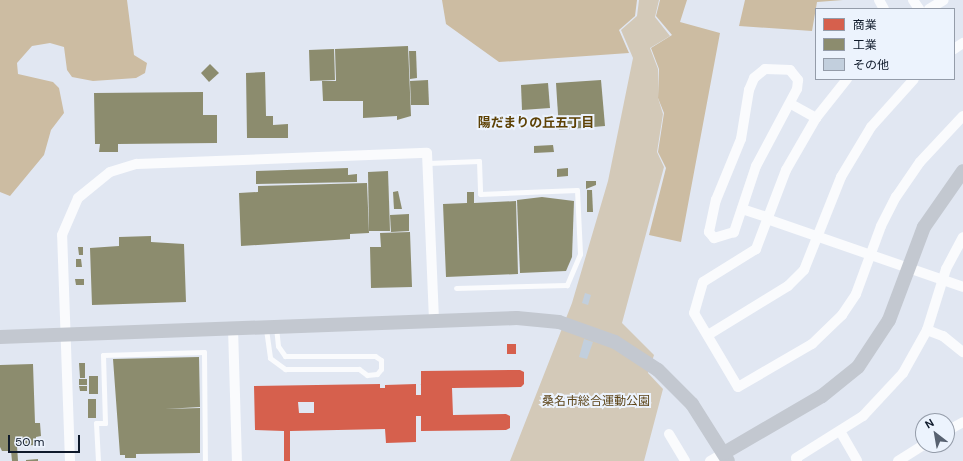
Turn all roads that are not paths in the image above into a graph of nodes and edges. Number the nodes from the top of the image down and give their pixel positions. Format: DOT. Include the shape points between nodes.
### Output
graph roads {
  1 [pos="944,0"];
  2 [pos="931,8"];
  3 [pos="846,80"];
  4 [pos="913,80"];
  5 [pos="791,104"];
  6 [pos="963,116"];
  7 [pos="816,118"];
  8 [pos="428,163"];
  9 [pos="963,171"];
  10 [pos="742,209"];
  11 [pos="767,218"];
  12 [pos="819,236"];
  13 [pos="963,237"];
  14 [pos="870,253"];
  15 [pos="906,267"];
  16 [pos="943,280"];
  17 [pos="963,287"];
  18 [pos="456,288"];
  19 [pos="434,320"];
  20 [pos="271,326"];
  21 [pos="233,328"];
  22 [pos="927,330"];
  23 [pos="64,335"];
  24 [pos="708,336"];
  25 [pos="0,337"];
  26 [pos="963,352"];
  27 [pos="840,431"];
  28 [pos="669,434"];
  29 [pos="915,451"];
  30 [pos="726,457"];
  31 [pos="70,461"];
  32 [pos="98,461"];
  33 [pos="204,461"];
  34 [pos="238,461"];
  35 [pos="685,461"];
  36 [pos="710,461"];
  37 [pos="797,461"];
  38 [pos="857,461"];
  39 [pos="898,461"];
  1 -- 2 [label="street"];
  3 -- 7 [label="street"];
  4 -- 12 [label="street" via="871,127 841,177"];
  5 -- 7 [label="street"];
  5 -- 10 [label="street" via="763,152"];
  5 -- 10 [label="street" via="798,85 794,73 770,69 754,78 741,138 716,200 710,236 718,238 734,232"];
  6 -- 14 [label="street" via="908,179 886,215"];
  7 -- 11 [label="street" via="786,170"];
  8 -- 18 [label="lane" via="479,161 480,194 577,190 580,254 567,285"];
  8 -- 19 [label="street"];
  8 -- 23 [label="street" via="427,153 137,164 110,172 78,198 64,225 61,249"];
  9 -- 15 [label="street" via="936,206"];
  10 -- 11 [label="street"];
  11 -- 12 [label="street"];
  11 -- 24 [label="street" via="756,249 703,282 694,313"];
  12 -- 14 [label="street"];
  12 -- 24 [label="street" via="808,263 788,286"];
  13 -- 16 [label="street"];
  14 -- 15 [label="street"];
  14 -- 24 [label="street" via="856,294 828,330 738,387"];
  15 -- 16 [label="street"];
  15 -- 30 [label="street" via="889,320 858,367 822,396"];
  16 -- 17 [label="street"];
  16 -- 22 [label="street"];
  19 -- 20 [label="street"];
  19 -- 30 [label="street" via="537,319 582,328 615,342 646,361 683,393"];
  20 -- 20 [label="lane" via="278,346 285,356 375,356 381,360 381,369 377,374 367,375 359,370 285,369 270,358"];
  20 -- 21 [label="street"];
  21 -- 23 [label="street"];
  21 -- 34 [label="street"];
  22 -- 26 [label="street" via="943,336"];
  22 -- 27 [label="street" via="910,363 888,392"];
  23 -- 25 [label="street"];
  23 -- 31 [label="street"];
  27 -- 37 [label="street" via="796,458"];
  27 -- 38 [label="street"];
  28 -- 35 [label="street"];
  29 -- 39 [label="street"];
  30 -- 36 [label="street"];
  32 -- 33 [label="lane" via="96,423 105,423 102,355 204,352"];
}
